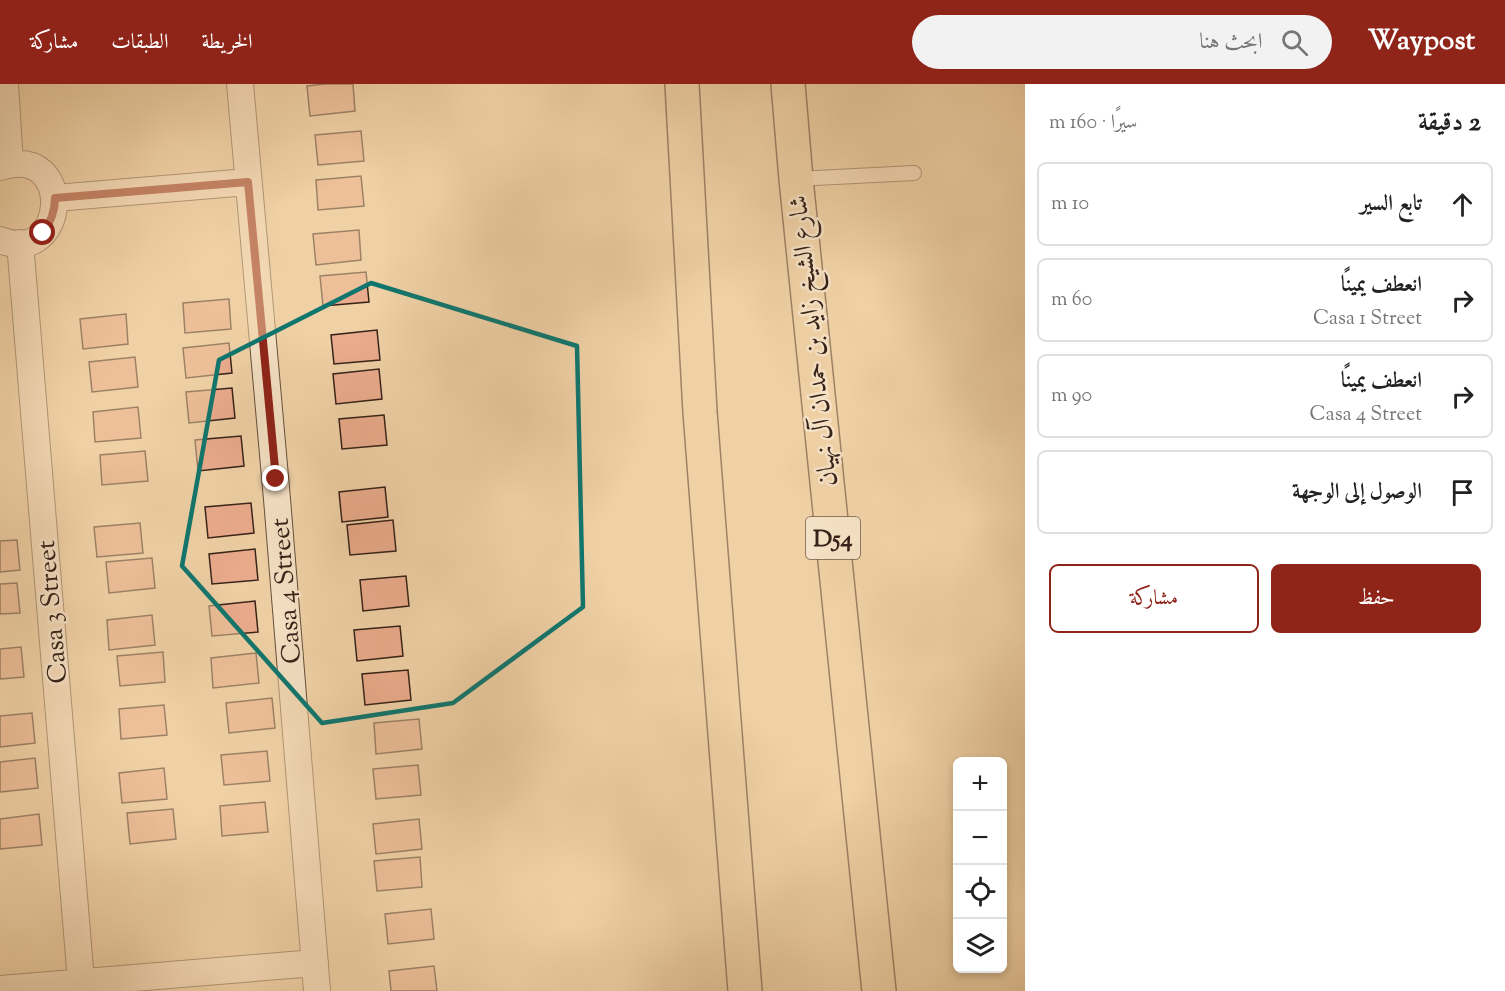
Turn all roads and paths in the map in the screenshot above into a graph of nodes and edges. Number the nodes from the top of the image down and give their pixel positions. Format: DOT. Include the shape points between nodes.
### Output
graph roads {
  1 [pos="5,84"];
  2 [pos="240,84"];
  3 [pos="682,84"];
  4 [pos="788,84"];
  5 [pos="5,166"];
  6 [pos="914,173"];
  7 [pos="796,179"];
  8 [pos="248,182"];
  9 [pos="55,198"];
  10 [pos="10,242"];
  11 [pos="315,963"];
  12 [pos="81,981"];
  13 [pos="0,989"];
  14 [pos="317,991"];
  15 [pos="745,991"];
  16 [pos="879,991"];
  1 -- 5 [label="street"];
  2 -- 8 [label="street, Casa 4 Street"];
  3 -- 15 [label="main road" via="700,412"];
  4 -- 7 [label="main road, شارع الشيخ زايد بن حمدان آل نهيان / D54"];
  5 -- 9 [label="street" via="23,164 34,168 52,186"];
  6 -- 7 [label="lane"];
  7 -- 16 [label="main road, شارع الشيخ زايد بن حمدان آل نهيان / D54"];
  8 -- 9 [label="street"];
  8 -- 11 [label="street, Casa 4 Street"];
  9 -- 10 [label="street" via="55,211 43,233 32,240"];
  10 -- 12 [label="street, Casa 3 Street"];
  11 -- 12 [label="street"];
  11 -- 14 [label="street, Casa 4 Street"];
  12 -- 13 [label="street"];
}
